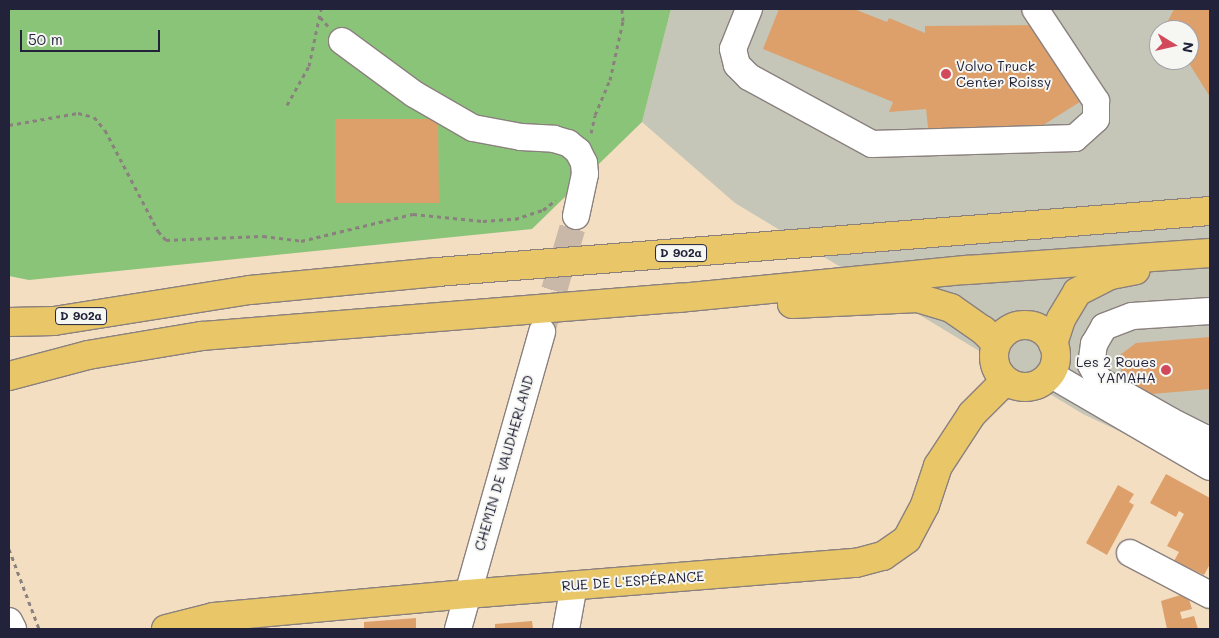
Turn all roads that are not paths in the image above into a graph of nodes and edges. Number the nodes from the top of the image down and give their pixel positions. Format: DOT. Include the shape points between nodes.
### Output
graph roads {
  1 [pos="749,9"];
  2 [pos="1036,9"];
  3 [pos="342,41"];
  4 [pos="567,207"];
  5 [pos="1210,211"];
  6 [pos="1210,253"];
  7 [pos="1210,258"];
  8 [pos="679,298"];
  9 [pos="1210,311"];
  10 [pos="9,322"];
  11 [pos="542,332"];
  12 [pos="996,343"];
  13 [pos="1053,344"];
  14 [pos="1050,374"];
  15 [pos="9,376"];
  16 [pos="1005,380"];
  17 [pos="1210,438"];
  18 [pos="1210,467"];
  19 [pos="1130,553"];
  20 [pos="574,585"];
  21 [pos="467,594"];
  22 [pos="1210,595"];
  23 [pos="9,621"];
  24 [pos="12,629"];
  25 [pos="166,629"];
  26 [pos="458,629"];
  27 [pos="566,629"];
  1 -- 2 [label="street" via="733,49 737,65 749,77 872,144 1075,138 1096,119 1096,101"];
  3 -- 4 [label="street" via="414,94 473,128 568,143 578,151 584,163 585,183"];
  5 -- 10 [label="main road, D 902a" via="417,274 250,290 54,320"];
  6 -- 8 [label="main road" via="967,270"];
  7 -- 13 [label="main road" via="1111,275 1077,292 1061,319"];
  8 -- 12 [label="main road" via="781,305 918,298 951,308 984,330"];
  8 -- 15 [label="main road" via="202,336 88,355"];
  9 -- 17 [label="street" via="1132,316 1104,327 1094,344 1091,365 1099,380 1171,422"];
  11 -- 21 [label="street, CHEMIN DE VAUDHERLAND"];
  12 -- 13 [label="main road" via="1006,331 1020,325 1040,329"];
  12 -- 16 [label="main road" via="994,363"];
  13 -- 14 [label="main road" via="1056,354"];
  14 -- 16 [label="main road" via="1034,386 1014,386"];
  14 -- 18 [label="street"];
  16 -- 20 [label="main road, RUE DE L'ESPÉRANCE" via="972,414 938,466 925,504 907,539 882,556 856,563"];
  19 -- 22 [label="street"];
  20 -- 21 [label="main road, RUE DE L'ESPÉRANCE"];
  20 -- 27 [label="street"];
  21 -- 25 [label="main road, RUE DE L'ESPÉRANCE" via="214,617"];
  21 -- 26 [label="street, CHEMIN DE VAUDHERLAND"];
  23 -- 24 [label="street"];
}
